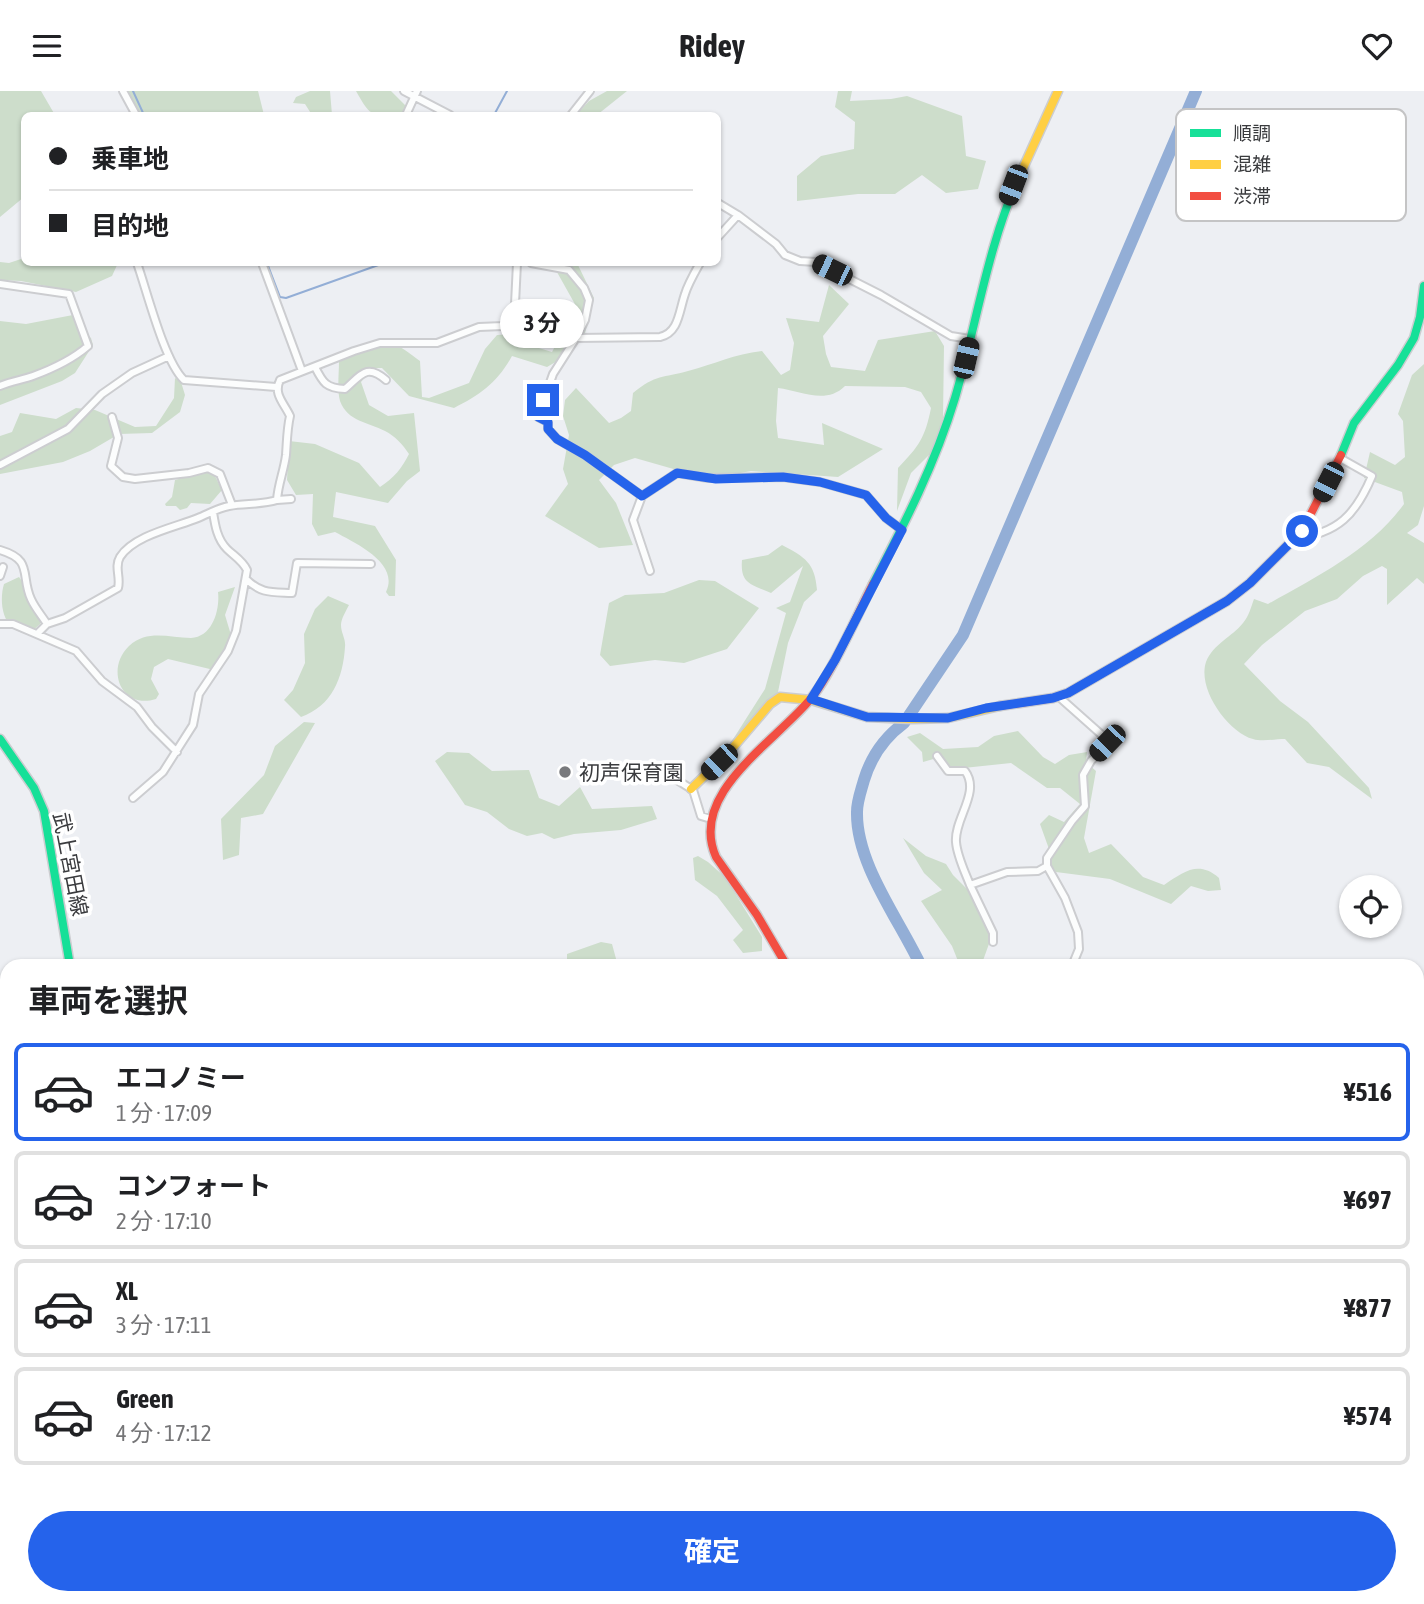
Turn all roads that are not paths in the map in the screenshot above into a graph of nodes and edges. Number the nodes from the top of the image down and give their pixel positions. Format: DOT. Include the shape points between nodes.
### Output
graph roads {
  1 [pos="123,91"];
  2 [pos="404,91"];
  3 [pos="590,91"];
  4 [pos="1058,91"];
  5 [pos="416,93"];
  6 [pos="134,112"];
  7 [pos="407,112"];
  8 [pos="445,112"];
  9 [pos="573,112"];
  10 [pos="721,205"];
  11 [pos="738,215"];
  12 [pos="721,234"];
  13 [pos="138,266"];
  14 [pos="263,266"];
  15 [pos="517,266"];
  16 [pos="547,266"];
  17 [pos="698,266"];
  18 [pos="0,284"];
  19 [pos="1424,286"];
  20 [pos="576,338"];
  21 [pos="970,339"];
  22 [pos="169,356"];
  23 [pos="315,367"];
  24 [pos="302,371"];
  25 [pos="386,380"];
  26 [pos="0,386"];
  27 [pos="276,387"];
  28 [pos="112,417"];
  29 [pos="1340,459"];
  30 [pos="0,465"];
  31 [pos="642,496"];
  32 [pos="292,499"];
  33 [pos="277,500"];
  34 [pos="232,505"];
  35 [pos="213,512"];
  36 [pos="902,530"];
  37 [pos="1295,538"];
  38 [pos="0,550"];
  39 [pos="371,564"];
  40 [pos="3,567"];
  41 [pos="650,571"];
  42 [pos="0,576"];
  43 [pos="246,579"];
  44 [pos="0,624"];
  45 [pos="47,624"];
  46 [pos="37,634"];
  47 [pos="1058,696"];
  48 [pos="811,699"];
  49 [pos="0,739"];
  50 [pos="177,752"];
  51 [pos="937,756"];
  52 [pos="657,774"];
  53 [pos="691,789"];
  54 [pos="133,798"];
  55 [pos="711,819"];
  56 [pos="1048,866"];
  57 [pos="970,885"];
  58 [pos="993,942"];
  59 [pos="69,959"];
  60 [pos="783,959"];
  61 [pos="1075,959"];
  1 -- 6 [label="street"];
  2 -- 5 [label="street"];
  3 -- 9 [label="street"];
  4 -- 21 [label="street" via="1001,217"];
  5 -- 7 [label="street"];
  5 -- 8 [label="street"];
  10 -- 11 [label="street"];
  11 -- 12 [label="street"];
  11 -- 21 [label="street" via="785,255 816,262 951,336"];
  13 -- 22 [label="street"];
  14 -- 24 [label="street"];
  15 -- 23 [label="street" via="515,305 503,326 479,327 437,343 380,343"];
  16 -- 20 [label="street" via="569,270 584,288 589,308"];
  17 -- 20 [label="street" via="668,335"];
  18 -- 26 [label="street" via="69,294 88,346 68,360"];
  19 -- 29 [label="street" via="1414,338 1354,423"];
  20 -- 31 [label="street" via="553,374 538,417 548,422 557,439"];
  21 -- 36 [label="street" via="936,458"];
  22 -- 27 [label="street" via="184,380"];
  22 -- 30 [label="street" via="112,387 68,429"];
  23 -- 24 [label="street"];
  23 -- 25 [label="street" via="331,389 345,389 371,370"];
  24 -- 27 [label="street" via="280,380"];
  27 -- 33 [label="street" via="290,416"];
  28 -- 34 [label="street" via="118,438 111,466 124,477 208,468 220,474"];
  29 -- 37 [label="street"];
  29 -- 37 [label="street" via="1372,476 1366,491 1337,526"];
  31 -- 36 [label="street" via="677,473 716,479 783,477 866,495"];
  31 -- 41 [label="street" via="633,520"];
  32 -- 33 [label="street"];
  33 -- 34 [label="street"];
  34 -- 35 [label="street"];
  35 -- 43 [label="street" via="219,537 244,564"];
  35 -- 45 [label="street" via="129,547 119,558 118,588"];
  36 -- 48 [label="street"];
  37 -- 47 [label="street" via="1227,601"];
  38 -- 45 [label="street" via="25,567 30,598"];
  39 -- 43 [label="street" via="297,563 292,593 256,589"];
  40 -- 42 [label="street"];
  43 -- 50 [label="street" via="236,631 199,694 193,725"];
  44 -- 46 [label="street"];
  45 -- 46 [label="street"];
  46 -- 50 [label="street" via="76,651 102,681 137,707"];
  47 -- 48 [label="street" via="948,718 908,719 867,717"];
  47 -- 56 [label="street" via="1107,743 1084,771 1085,806 1047,858"];
  48 -- 53 [label="street" via="780,697 770,704"];
  48 -- 55 [label="street" via="723,789"];
  49 -- 59 [label="street, 武上宮田線" via="43,807"];
  50 -- 54 [label="street"];
  51 -- 57 [label="street" via="948,771 965,771 969,777 956,840"];
  52 -- 53 [label="street"];
  53 -- 55 [label="street" via="701,816"];
  55 -- 60 [label="street" via="716,857"];
  56 -- 57 [label="street" via="1007,872"];
  56 -- 61 [label="street" via="1078,932"];
  57 -- 58 [label="street"];
}
